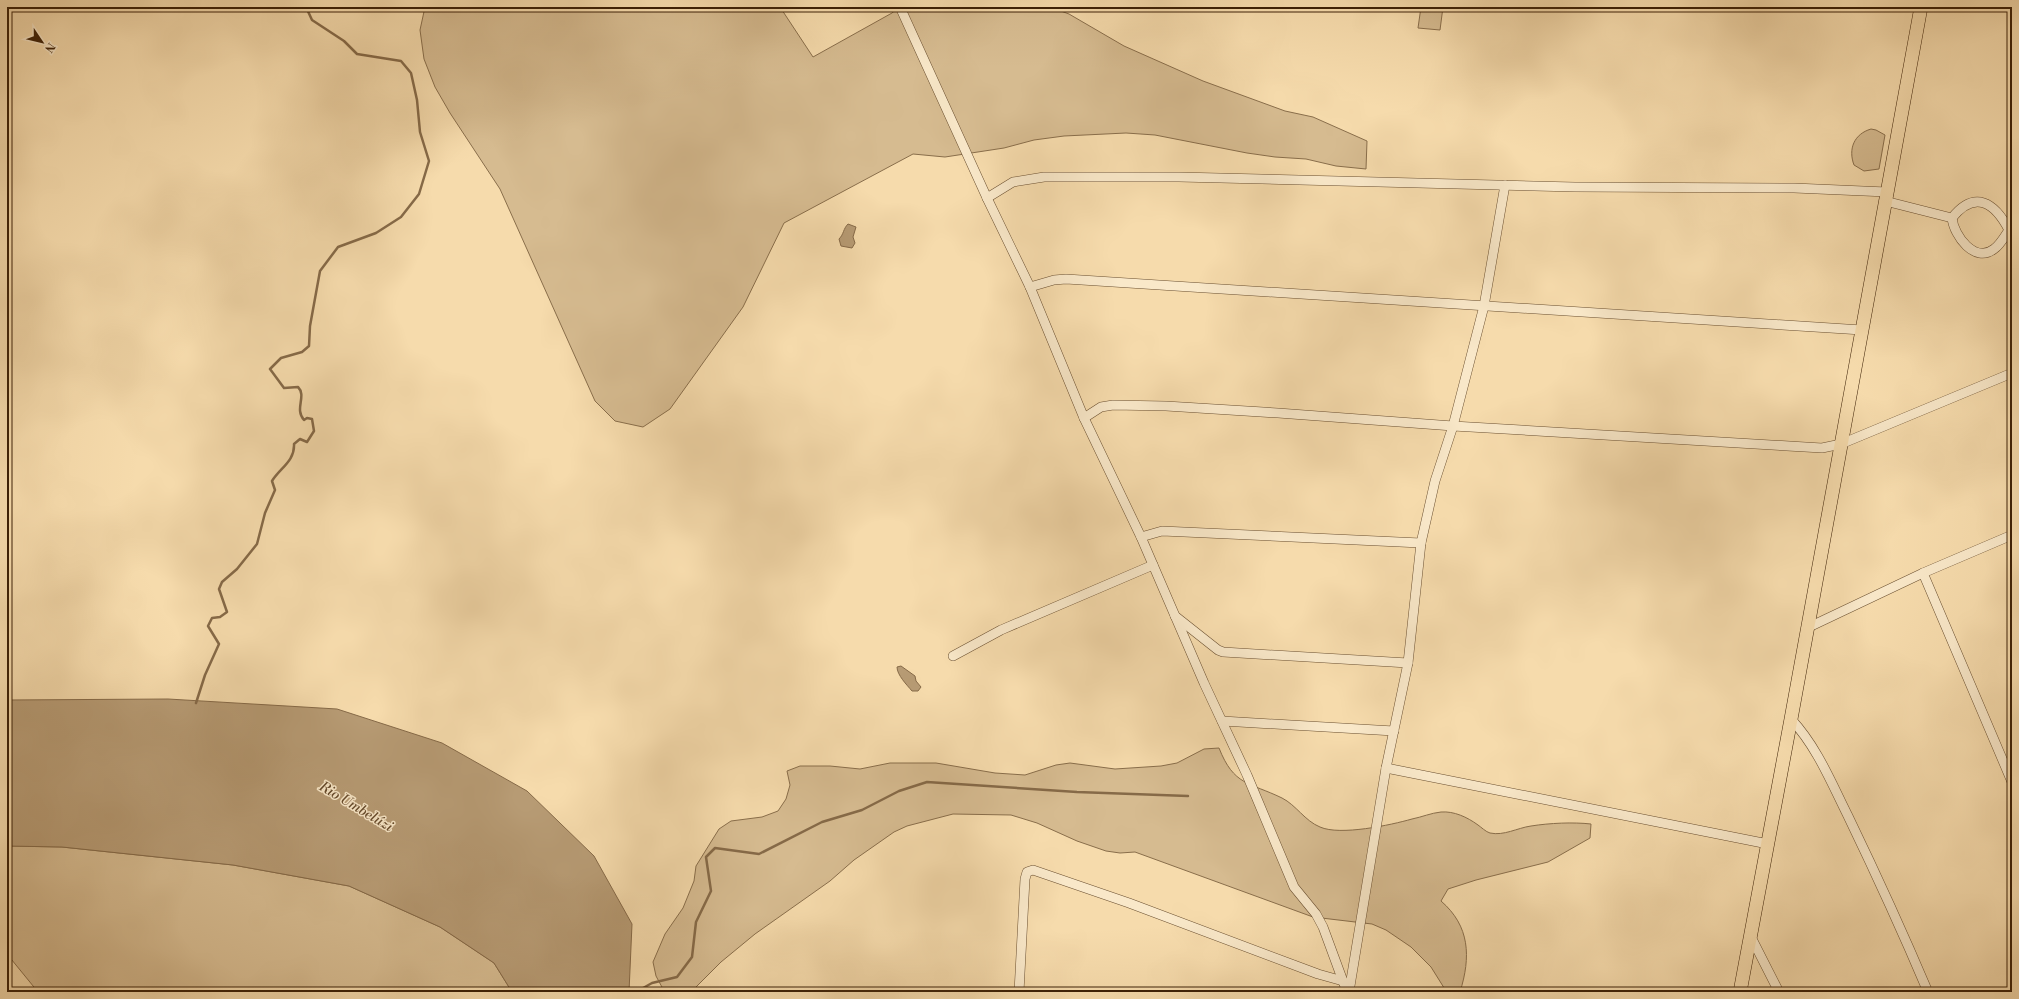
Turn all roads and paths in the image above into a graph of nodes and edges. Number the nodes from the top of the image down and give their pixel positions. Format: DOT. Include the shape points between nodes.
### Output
graph roads {
  1 [pos="900,7"];
  2 [pos="1921,7"];
  3 [pos="1505,185"];
  4 [pos="1886,196"];
  5 [pos="987,198"];
  6 [pos="1952,218"];
  7 [pos="2011,230"];
  8 [pos="1030,288"];
  9 [pos="1484,306"];
  10 [pos="1862,330"];
  11 [pos="2012,373"];
  12 [pos="1084,418"];
  13 [pos="1453,426"];
  14 [pos="1841,444"];
  15 [pos="2012,535"];
  16 [pos="1141,537"];
  17 [pos="1421,543"];
  18 [pos="1153,564"];
  19 [pos="1923,573"];
  20 [pos="1174,615"];
  21 [pos="1807,628"];
  22 [pos="953,656"];
  23 [pos="1408,663"];
  24 [pos="1791,719"];
  25 [pos="1222,721"];
  26 [pos="1394,731"];
  27 [pos="1386,768"];
  28 [pos="2012,782"];
  29 [pos="1768,844"];
  30 [pos="1750,935"];
  31 [pos="1343,981"];
  32 [pos="1019,992"];
  33 [pos="1348,992"];
  34 [pos="1740,992"];
  35 [pos="1779,992"];
  36 [pos="1928,992"];
  1 -- 5 [label="street"];
  2 -- 4 [label="main road"];
  3 -- 4 [label="street" via="1684,189 1794,188"];
  3 -- 5 [label="street" via="1179,177 1044,177 1013,182"];
  3 -- 9 [label="street"];
  4 -- 6 [label="street"];
  4 -- 10 [label="main road"];
  5 -- 8 [label="street"];
  6 -- 7 [label="street" via="1958,211 1980,201 2001,214"];
  6 -- 7 [label="street" via="1958,238 1968,248 1983,253 1993,250"];
  8 -- 9 [label="street" via="1066,279"];
  8 -- 12 [label="street"];
  9 -- 10 [label="street"];
  9 -- 13 [label="street"];
  10 -- 14 [label="main road"];
  11 -- 14 [label="street"];
  12 -- 13 [label="street" via="1101,407 1113,405 1271,412"];
  12 -- 16 [label="street"];
  13 -- 14 [label="street" via="1794,447 1822,448"];
  13 -- 17 [label="street" via="1435,482"];
  14 -- 21 [label="main road"];
  15 -- 19 [label="street"];
  16 -- 17 [label="street" via="1162,531"];
  16 -- 18 [label="street"];
  17 -- 23 [label="street"];
  18 -- 20 [label="street"];
  18 -- 22 [label="street" via="1001,630"];
  19 -- 21 [label="street"];
  19 -- 28 [label="street"];
  20 -- 23 [label="street" via="1223,652"];
  20 -- 25 [label="street"];
  21 -- 24 [label="main road"];
  23 -- 26 [label="street"];
  24 -- 29 [label="main road"];
  24 -- 36 [label="street" via="1805,734 1818,756 1867,856"];
  25 -- 26 [label="street"];
  25 -- 31 [label="street" via="1294,887 1323,926"];
  26 -- 27 [label="street"];
  27 -- 29 [label="street"];
  27 -- 33 [label="street"];
  29 -- 30 [label="main road"];
  30 -- 34 [label="main road"];
  30 -- 35 [label="street"];
  31 -- 32 [label="street" via="1033,870 1027,872 1026,879"];
  31 -- 33 [label="street"];
}
